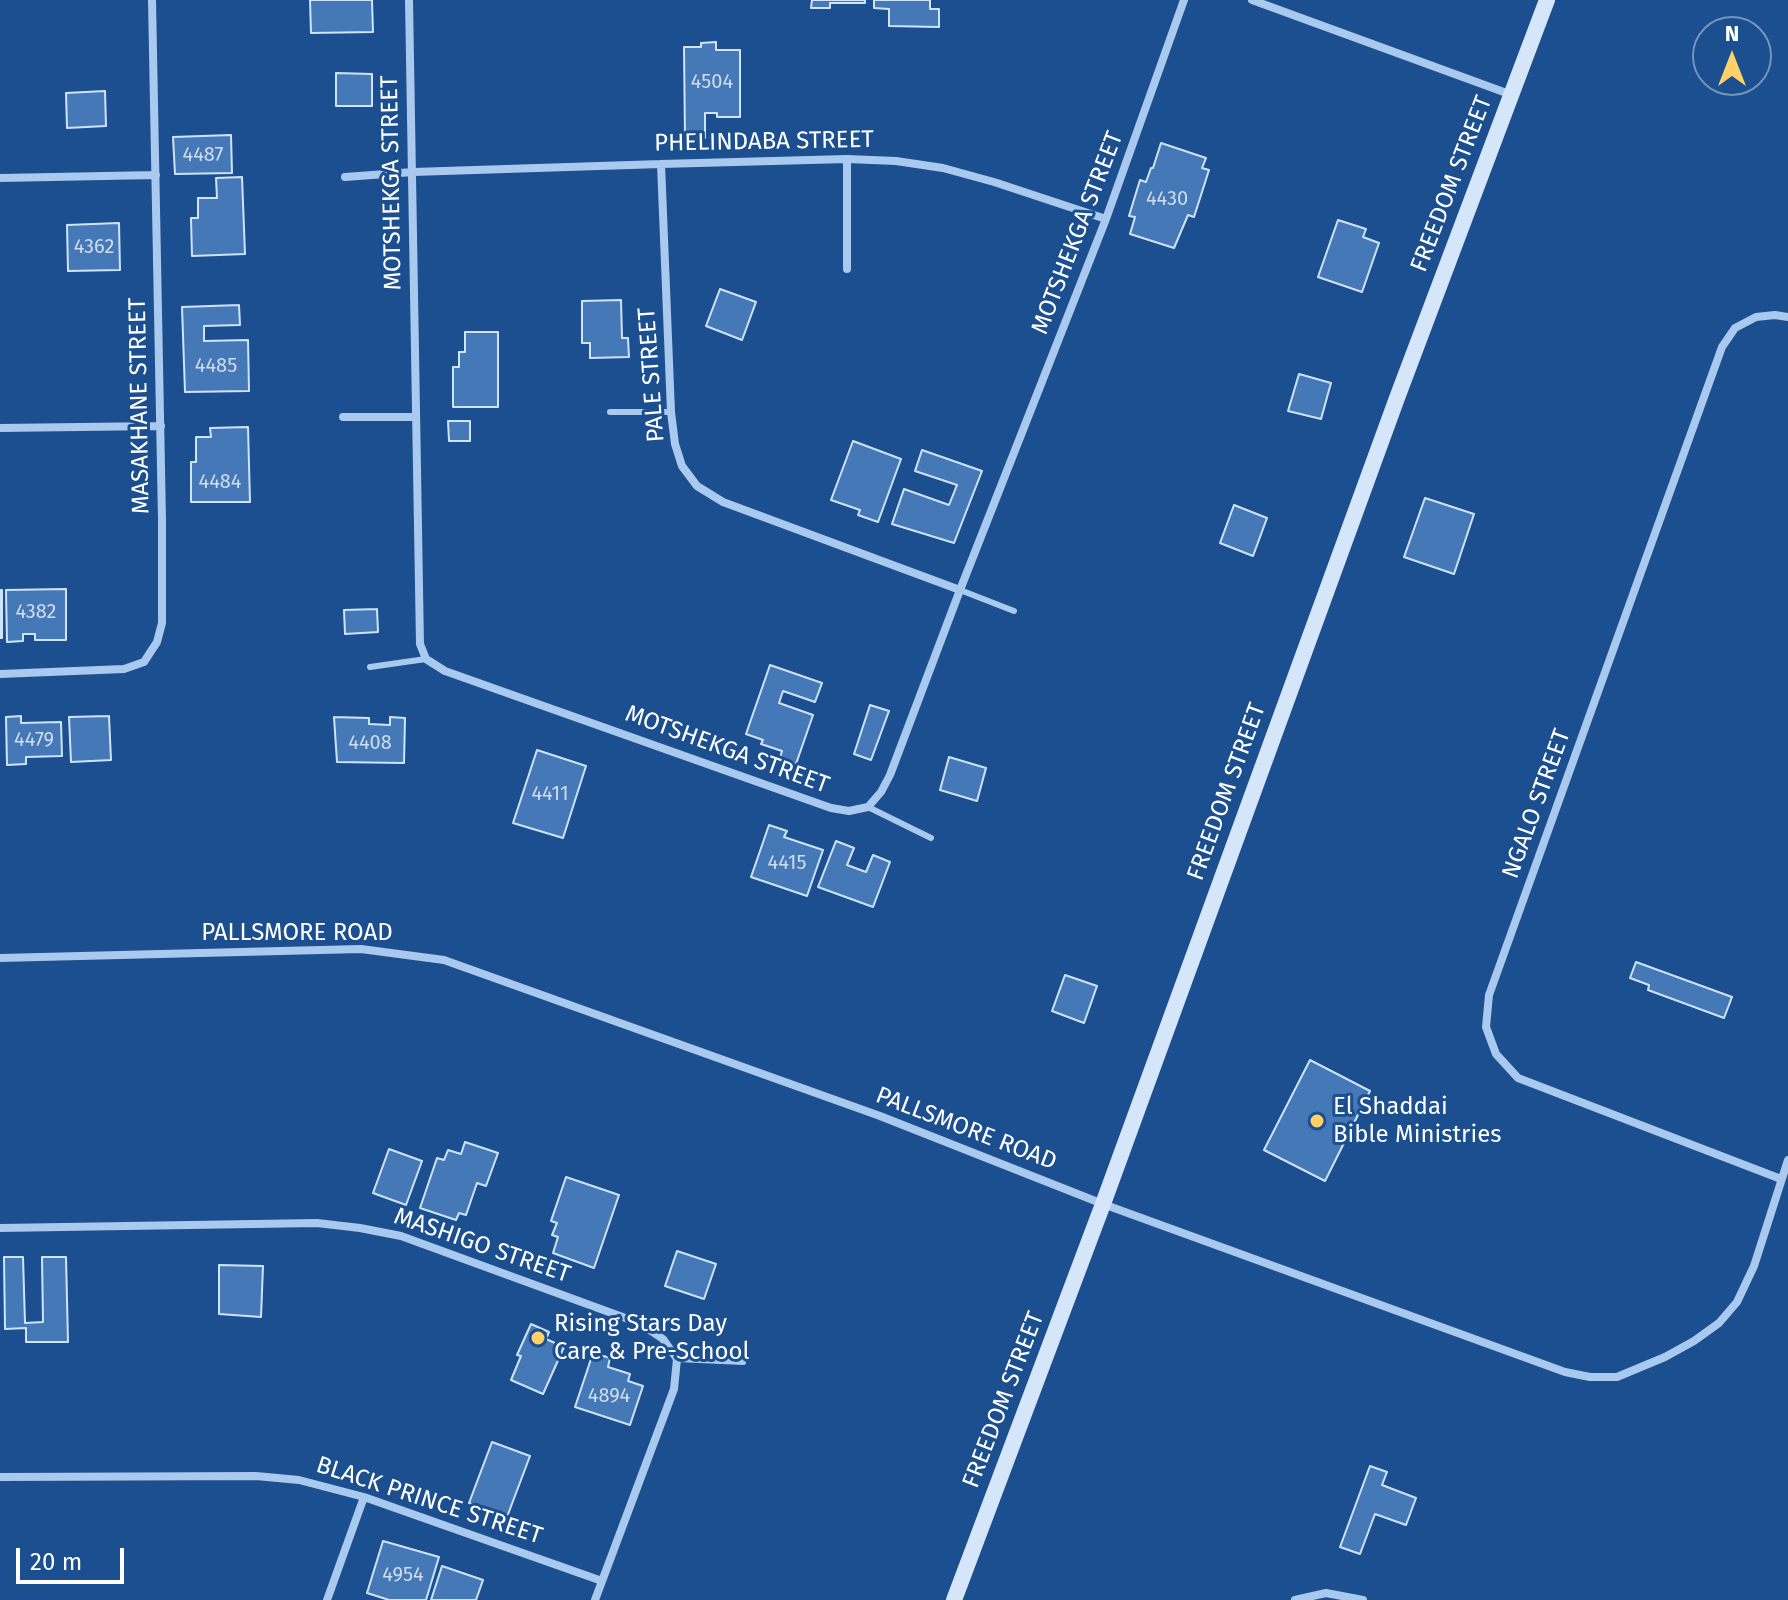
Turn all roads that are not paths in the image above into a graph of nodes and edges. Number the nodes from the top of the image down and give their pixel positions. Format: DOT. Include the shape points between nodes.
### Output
graph roads {
  1 [pos="152,0"];
  2 [pos="409,0"];
  3 [pos="1184,0"];
  4 [pos="1252,0"];
  5 [pos="1547,0"];
  6 [pos="1512,95"];
  7 [pos="847,159"];
  8 [pos="661,164"];
  9 [pos="413,172"];
  10 [pos="156,175"];
  11 [pos="345,177"];
  12 [pos="0,178"];
  13 [pos="1106,219"];
  14 [pos="847,269"];
  15 [pos="1788,317"];
  16 [pos="610,412"];
  17 [pos="671,412"];
  18 [pos="343,417"];
  19 [pos="414,417"];
  20 [pos="161,426"];
  21 [pos="0,428"];
  22 [pos="960,590"];
  23 [pos="1014,611"];
  24 [pos="426,659"];
  25 [pos="370,667"];
  26 [pos="0,674"];
  27 [pos="868,807"];
  28 [pos="931,838"];
  29 [pos="0,958"];
  30 [pos="1788,1160"];
  31 [pos="1781,1179"];
  32 [pos="1103,1204"];
  33 [pos="0,1228"];
  34 [pos="677,1359"];
  35 [pos="743,1362"];
  36 [pos="0,1477"];
  37 [pos="364,1497"];
  38 [pos="602,1581"];
  39 [pos="327,1600"];
  40 [pos="595,1600"];
  41 [pos="954,1600"];
  42 [pos="1295,1600"];
  43 [pos="1363,1600"];
  1 -- 10 [label="street, MASAKHANE STREET"];
  2 -- 9 [label="street, MOTSHEKGA STREET"];
  3 -- 13 [label="street, MOTSHEKGA STREET"];
  4 -- 6 [label="street"];
  5 -- 6 [label="street, FREEDOM STREET"];
  6 -- 32 [label="street, FREEDOM STREET"];
  7 -- 8 [label="street, PHELINDABA STREET"];
  7 -- 13 [label="street, PHELINDABA STREET" via="943,168"];
  7 -- 14 [label="street"];
  8 -- 9 [label="street, PHELINDABA STREET"];
  8 -- 17 [label="street, PALE STREET"];
  9 -- 11 [label="street, PHELINDABA STREET"];
  9 -- 19 [label="street, MOTSHEKGA STREET"];
  10 -- 12 [label="street"];
  10 -- 20 [label="street, MASAKHANE STREET"];
  13 -- 22 [label="street, MOTSHEKGA STREET"];
  15 -- 31 [label="street, NGALO STREET" via="1756,317 1735,328 1722,347 1489,995 1486,1027 1496,1054 1518,1078"];
  16 -- 17 [label="lane"];
  17 -- 22 [label="street, PALE STREET" via="682,466 697,486 723,502"];
  18 -- 19 [label="street"];
  19 -- 24 [label="street, MOTSHEKGA STREET" via="420,644"];
  20 -- 21 [label="street"];
  20 -- 26 [label="street, MASAKHANE STREET" via="162,623 151,652 144,662 124,669"];
  22 -- 23 [label="lane"];
  22 -- 27 [label="street, MOTSHEKGA STREET" via="890,775"];
  24 -- 25 [label="lane"];
  24 -- 27 [label="street, MOTSHEKGA STREET" via="445,671 831,808"];
  27 -- 28 [label="lane"];
  29 -- 32 [label="street, PALLSMORE ROAD" via="361,949 444,960 880,1116"];
  30 -- 31 [label="street, PALLSMORE ROAD"];
  31 -- 32 [label="street, PALLSMORE ROAD" via="1737,1302 1694,1341 1617,1377 1565,1372"];
  32 -- 41 [label="street, FREEDOM STREET"];
  33 -- 34 [label="street, MASHIGO STREET" via="317,1223 360,1228 401,1236 639,1323 663,1339"];
  34 -- 35 [label="lane"];
  34 -- 38 [label="street" via="674,1389"];
  36 -- 37 [label="street, BLACK PRINCE STREET" via="279,1477"];
  37 -- 38 [label="street, BLACK PRINCE STREET"];
  37 -- 39 [label="street"];
  38 -- 40 [label="street"];
  42 -- 43 [label="street" via="1326,1593"];
}
